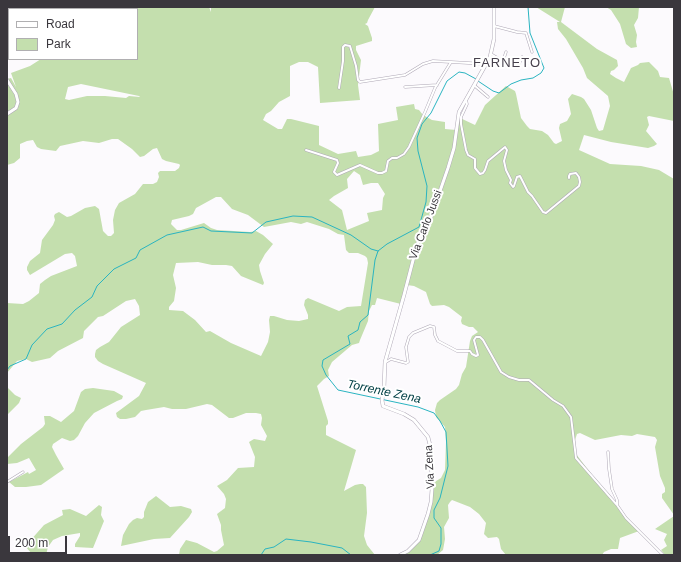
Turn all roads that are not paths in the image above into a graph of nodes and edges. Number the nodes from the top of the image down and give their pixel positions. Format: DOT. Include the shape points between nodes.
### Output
graph roads {
  1 [pos="494,7"];
  2 [pos="494,26"];
  3 [pos="506,52"];
  4 [pos="532,52"];
  5 [pos="491,54"];
  6 [pos="522,57"];
  7 [pos="503,61"];
  8 [pos="451,62"];
  9 [pos="487,64"];
  10 [pos="7,80"];
  11 [pos="437,84"];
  12 [pos="475,85"];
  13 [pos="405,87"];
  14 [pos="339,88"];
  15 [pos="488,97"];
  16 [pos="466,99"];
  17 [pos="7,114"];
  18 [pos="306,150"];
  19 [pos="569,178"];
  20 [pos="385,362"];
  21 [pos="382,397"];
  22 [pos="608,452"];
  23 [pos="23,472"];
  24 [pos="7,482"];
  25 [pos="617,505"];
  26 [pos="400,555"];
  27 [pos="663,555"];
  1 -- 2 [label="street, Via Carlo Jussi"];
  2 -- 4 [label="street" via="526,33"];
  2 -- 5 [label="street, Via Carlo Jussi"];
  3 -- 7 [label="street"];
  5 -- 7 [label="street"];
  5 -- 9 [label="street, Via Carlo Jussi"];
  6 -- 7 [label="street" via="519,64 513,62 511,66"];
  8 -- 9 [label="street"];
  8 -- 11 [label="street"];
  8 -- 14 [label="street" via="433,61 405,75 360,82 350,46 345,45"];
  9 -- 12 [label="street, Via Carlo Jussi"];
  10 -- 17 [label="street" via="18,102 16,108"];
  11 -- 13 [label="street"];
  11 -- 18 [label="street" via="404,154 392,158 386,171 378,173 360,165 337,175 334,172 338,163 336,160"];
  12 -- 15 [label="street"];
  12 -- 16 [label="street, Via Carlo Jussi"];
  16 -- 19 [label="street" via="461,124 466,150 468,155 475,159 475,168 480,174 483,174 488,161 505,147 507,150 504,161 510,183 513,187 520,176 528,192 546,213 579,186 579,177 576,173 570,174"];
  16 -- 20 [label="street, Via Carlo Jussi" via="459,112 454,148 448,168 430,220 417,245"];
  20 -- 21 [label="street, Via Carlo Jussi"];
  20 -- 25 [label="street" via="391,359 406,364 409,337 430,326 434,327 438,341 457,351 470,351 476,356 478,355 474,340 480,337 501,372 519,380 529,380 563,406 571,417 576,458"];
  21 -- 26 [label="street, Via Zena" via="383,406 404,414 420,425 428,437 431,450 432,489 428,514 418,540 408,551"];
  22 -- 25 [label="street" via="612,490"];
  23 -- 24 [label="street"];
  25 -- 27 [label="street" via="626,518"];
}
